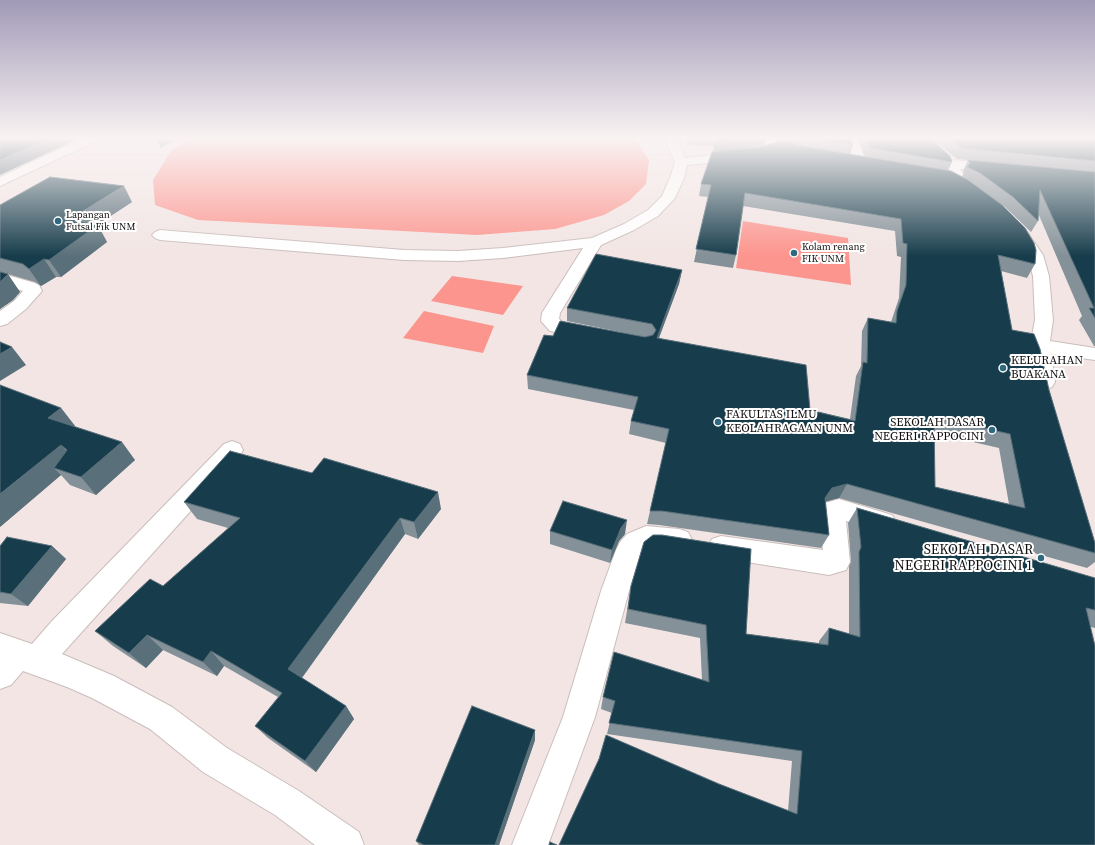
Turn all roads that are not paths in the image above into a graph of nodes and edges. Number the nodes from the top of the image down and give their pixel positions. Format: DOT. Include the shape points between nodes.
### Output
graph roads {
  1 [pos="10,177"];
  2 [pos="677,177"];
  3 [pos="956,177"];
  4 [pos="0,182"];
  5 [pos="968,188"];
  6 [pos="1009,220"];
  7 [pos="160,235"];
  8 [pos="595,242"];
  9 [pos="0,278"];
  10 [pos="0,320"];
  11 [pos="599,335"];
  12 [pos="1040,346"];
  13 [pos="1095,354"];
  14 [pos="1048,397"];
  15 [pos="232,450"];
  16 [pos="907,529"];
  17 [pos="14,660"];
  18 [pos="346,845"];
  19 [pos="530,845"];
  1 -- 4 [label="street"];
  2 -- 8 [label="street" via="668,198 653,213"];
  3 -- 5 [label="street"];
  6 -- 12 [label="street" via="1025,238 1035,255 1041,276 1044,320"];
  7 -- 8 [label="street" via="404,255 458,256"];
  8 -- 11 [label="street" via="551,313 550,321 556,327"];
  9 -- 10 [label="street" via="33,289 20,305"];
  12 -- 13 [label="street"];
  12 -- 14 [label="street"];
  15 -- 17 [label="street" via="62,631"];
  16 -- 19 [label="street" via="839,509 834,510 832,512 837,562 829,563 659,537 646,537 636,542 629,550 615,590 579,716"];
  17 -- 18 [label="street" via="84,678 161,718 215,760 287,803"];
}
